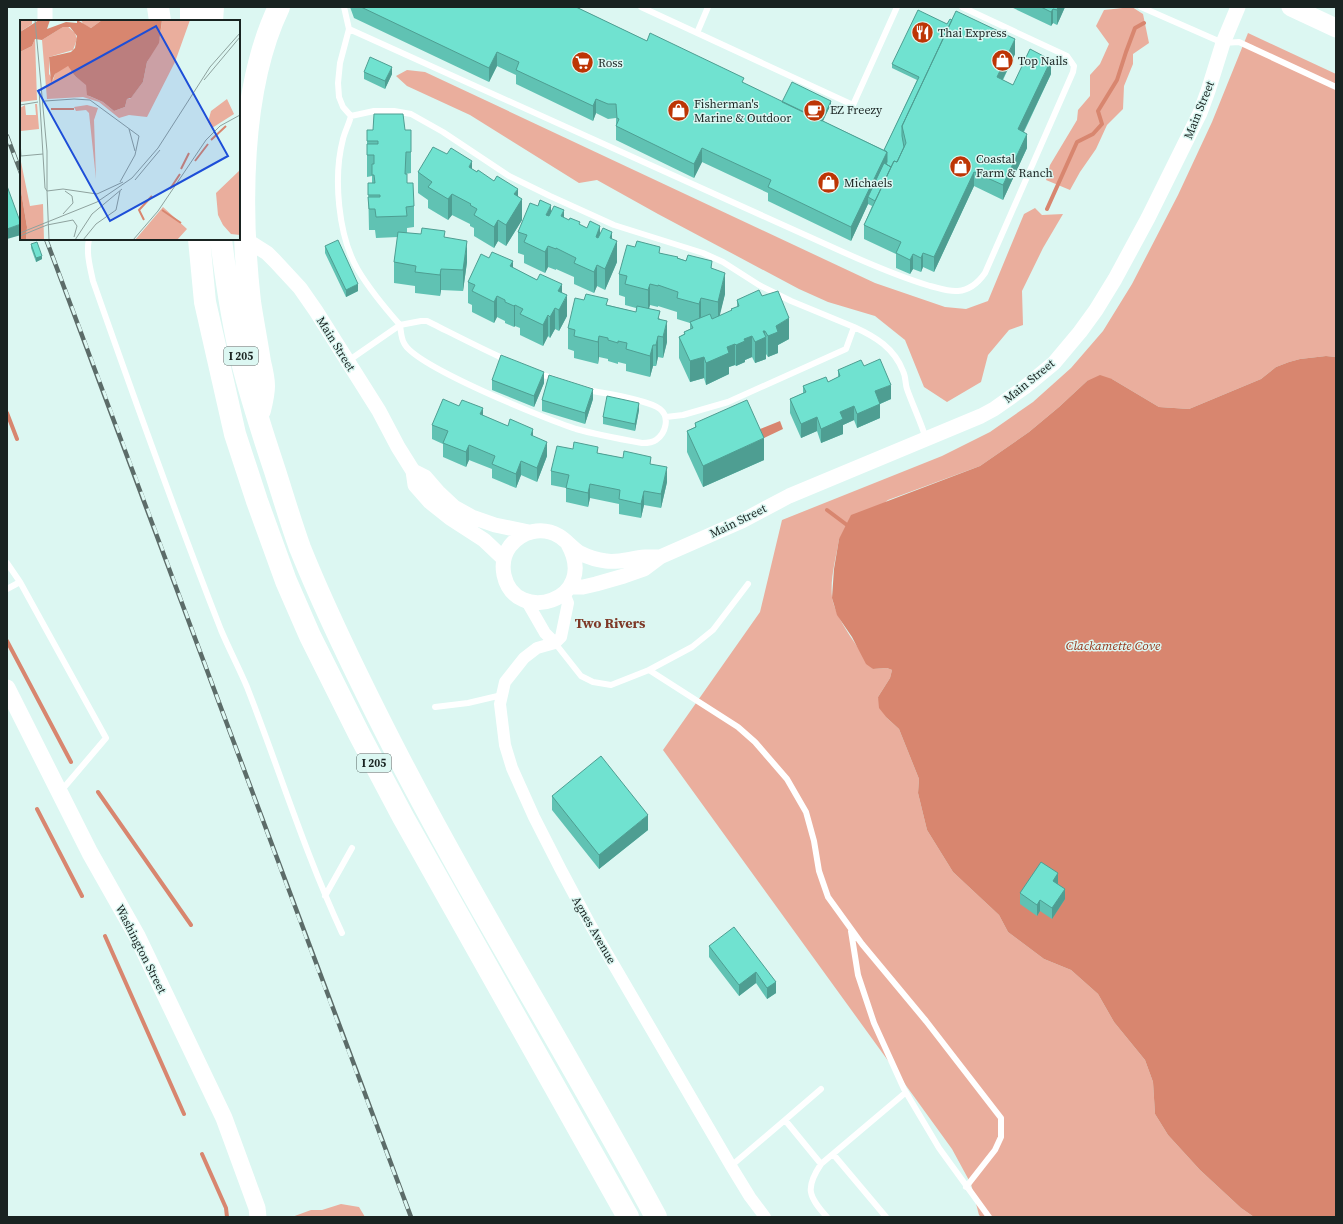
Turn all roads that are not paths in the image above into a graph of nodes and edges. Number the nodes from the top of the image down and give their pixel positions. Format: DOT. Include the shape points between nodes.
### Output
graph roads {
  1 [pos="44,7"];
  2 [pos="158,7"];
  3 [pos="191,7"];
  4 [pos="213,7"];
  5 [pos="279,7"];
  6 [pos="344,7"];
  7 [pos="641,7"];
  8 [pos="708,7"];
  9 [pos="897,7"];
  10 [pos="962,7"];
  11 [pos="1140,7"];
  12 [pos="1238,7"];
  13 [pos="1291,7"];
  14 [pos="45,20"];
  15 [pos="160,20"];
  16 [pos="191,20"];
  17 [pos="212,20"];
  18 [pos="1336,28"];
  19 [pos="349,29"];
  20 [pos="697,33"];
  21 [pos="1223,42"];
  22 [pos="1336,87"];
  23 [pos="351,116"];
  24 [pos="240,236"];
  25 [pos="89,240"];
  26 [pos="199,240"];
  27 [pos="221,240"];
  28 [pos="400,326"];
  29 [pos="854,327"];
  30 [pos="347,362"];
  31 [pos="666,417"];
  32 [pos="259,421"];
  33 [pos="926,439"];
  34 [pos="413,471"];
  35 [pos="528,532"];
  36 [pos="568,544"];
  37 [pos="660,557"];
  38 [pos="504,559"];
  39 [pos="7,563"];
  40 [pos="20,582"];
  41 [pos="748,584"];
  42 [pos="7,589"];
  43 [pos="567,590"];
  44 [pos="526,600"];
  45 [pos="555,643"];
  46 [pos="649,670"];
  47 [pos="7,688"];
  48 [pos="502,695"];
  49 [pos="435,707"];
  50 [pos="60,792"];
  51 [pos="352,848"];
  52 [pos="325,896"];
  53 [pos="851,929"];
  54 [pos="342,933"];
  55 [pos="821,1089"];
  56 [pos="905,1093"];
  57 [pos="785,1120"];
  58 [pos="833,1154"];
  59 [pos="821,1164"];
  60 [pos="731,1166"];
  61 [pos="966,1187"];
  62 [pos="258,1217"];
  63 [pos="628,1217"];
  64 [pos="656,1217"];
  65 [pos="766,1217"];
  66 [pos="827,1217"];
  67 [pos="886,1217"];
  68 [pos="989,1217"];
  1 -- 14 [label="street"];
  2 -- 15 [label="highway"];
  3 -- 16 [label="highway"];
  4 -- 17 [label="highway"];
  5 -- 32 [label="highway" via="256,72 245,182 250,303 264,386"];
  6 -- 19 [label="lane"];
  7 -- 20 [label="lane"];
  8 -- 20 [label="lane"];
  9 -- 20 [label="lane" via="853,105"];
  10 -- 19 [label="lane" via="1067,56 1074,66 985,273 969,288 957,291 908,280 843,252"];
  11 -- 21 [label="lane"];
  12 -- 21 [label="street, Main Street"];
  13 -- 18 [label="main road"];
  19 -- 23 [label="lane" via="342,52 338,83 339,97"];
  21 -- 22 [label="lane" via="1239,42"];
  21 -- 33 [label="street, Main Street" via="1207,95 1194,125 1129,255 1083,328 1045,372 1012,396 981,416"];
  23 -- 28 [label="lane" via="343,140 339,172 338,203 344,236 357,268 375,296"];
  23 -- 29 [label="lane" via="374,111 410,114 443,132 509,176 550,196 614,225 703,253 790,301"];
  24 -- 30 [label="street, Main Street" via="267,253 289,275 316,311"];
  25 -- 52 [label="lane" via="89,264 105,316 188,545 222,632 247,686"];
  26 -- 63 [label="highway, I 205" via="210,330 235,434 286,581 310,636 403,817"];
  27 -- 32 [label="highway, I 205" via="242,361"];
  28 -- 30 [label="lane"];
  28 -- 31 [label="lane" via="427,322 548,377 590,390 649,403 660,409"];
  28 -- 31 [label="lane" via="404,344 411,352 453,378 577,429 642,443 650,442 657,440 664,431"];
  29 -- 31 [label="lane" via="846,349 728,402"];
  29 -- 33 [label="lane" via="872,335 894,354 904,372 906,388"];
  30 -- 34 [label="street, Main Street"];
  32 -- 64 [label="highway, I 205" via="300,547 371,704 490,926"];
  33 -- 37 [label="street, Main Street" via="789,496 742,521"];
  34 -- 35 [label="street, Main Street" via="425,477 454,507 472,517"];
  34 -- 38 [label="street, Main Street" via="415,485 430,502 484,540"];
  35 -- 36 [label="street, Main Street" via="550,532 560,536"];
  35 -- 38 [label="street" via="517,538 509,547"];
  36 -- 37 [label="street, Main Street" via="580,553 605,561"];
  36 -- 43 [label="street" via="576,565"];
  37 -- 43 [label="street, Main Street" via="644,569"];
  38 -- 44 [label="street" via="505,579 513,592"];
  39 -- 40 [label="lane"];
  40 -- 42 [label="lane"];
  40 -- 50 [label="lane" via="106,738"];
  41 -- 46 [label="lane" via="713,630 692,647"];
  43 -- 44 [label="street, Main Street" via="556,599 546,602"];
  43 -- 45 [label="street" via="566,615 561,637"];
  44 -- 45 [label="street" via="545,633"];
  45 -- 46 [label="lane" via="582,676 593,682 611,685"];
  45 -- 48 [label="street, Agnes Avenue" via="537,648 524,658 505,682"];
  46 -- 53 [label="lane" via="738,727 787,778 806,812 819,871 828,897"];
  47 -- 50 [label="main road, Washington Street"];
  48 -- 49 [label="lane"];
  48 -- 60 [label="street, Agnes Avenue" via="500,704 505,745 512,768 534,817 591,926"];
  50 -- 62 [label="main road, Washington Street" via="136,936 224,1118"];
  51 -- 52 [label="lane"];
  52 -- 54 [label="lane"];
  53 -- 56 [label="lane" via="858,975 874,1023"];
  53 -- 61 [label="lane" via="1001,1118 1001,1137"];
  55 -- 57 [label="lane"];
  56 -- 58 [label="lane"];
  56 -- 61 [label="lane"];
  57 -- 59 [label="lane"];
  57 -- 60 [label="lane"];
  58 -- 59 [label="lane"];
  58 -- 67 [label="lane"];
  59 -- 66 [label="lane" via="812,1176 810,1189 816,1205"];
  60 -- 65 [label="street, Agnes Avenue"];
  61 -- 68 [label="lane"];
}
